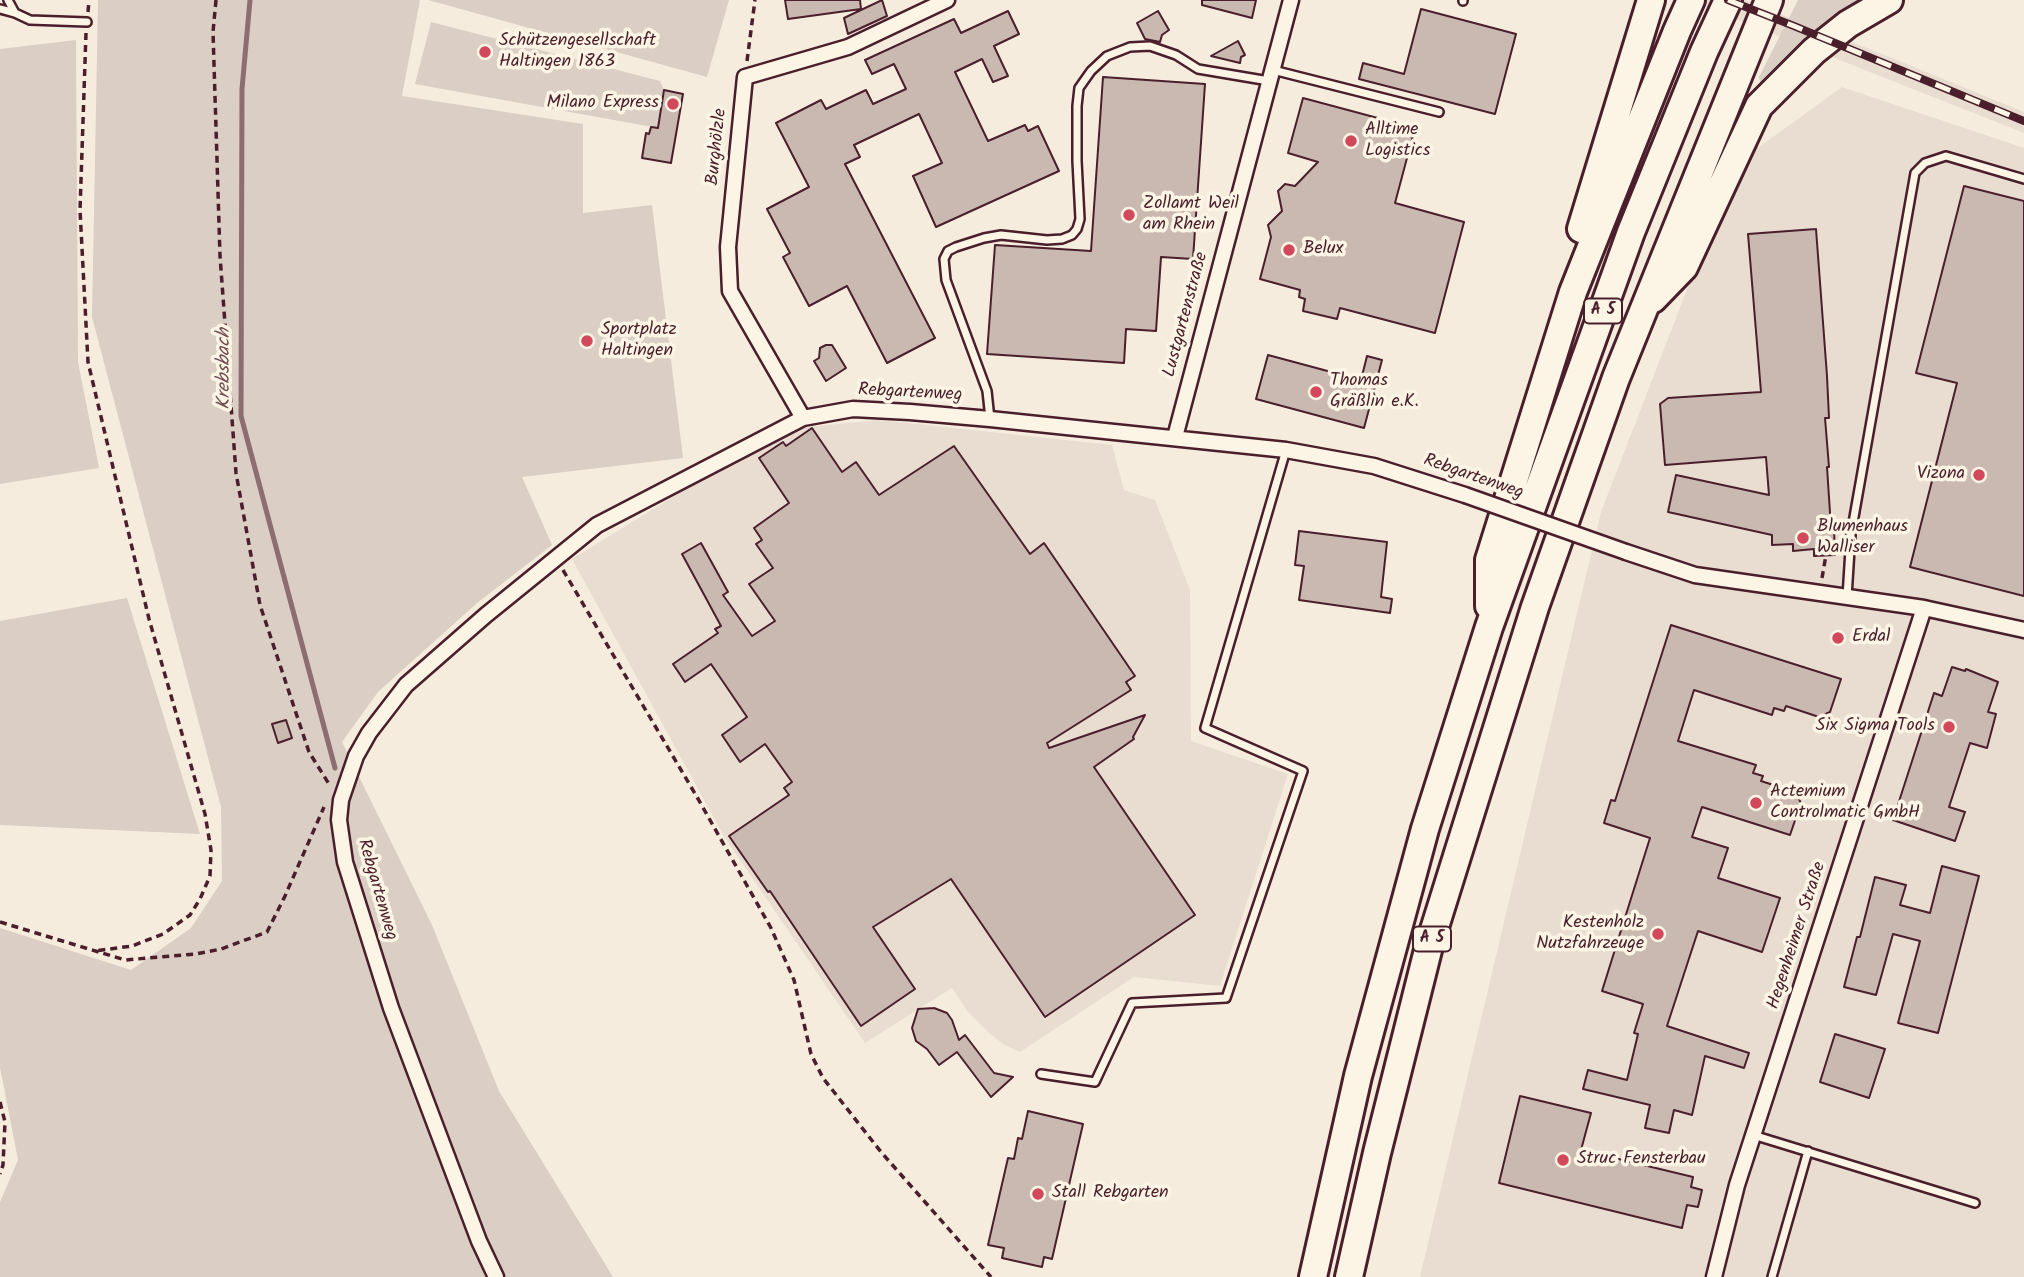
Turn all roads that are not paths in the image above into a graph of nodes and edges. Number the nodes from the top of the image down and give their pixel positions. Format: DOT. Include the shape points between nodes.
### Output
graph roads {
  1 [pos="8,0"];
  2 [pos="947,0"];
  3 [pos="1291,0"];
  4 [pos="1651,0"];
  5 [pos="1691,0"];
  6 [pos="1728,0"];
  7 [pos="1769,0"];
  8 [pos="1889,0"];
  9 [pos="0,9"];
  10 [pos="15,13"];
  11 [pos="87,22"];
  12 [pos="1271,75"];
  13 [pos="1439,112"];
  14 [pos="2024,179"];
  15 [pos="1573,292"];
  16 [pos="1642,311"];
  17 [pos="803,418"];
  18 [pos="990,419"];
  19 [pos="1175,438"];
  20 [pos="1286,450"];
  21 [pos="1847,598"];
  22 [pos="1924,608"];
  23 [pos="1489,627"];
  24 [pos="2024,631"];
  25 [pos="1041,1073"];
  26 [pos="1754,1135"];
  27 [pos="1808,1151"];
  28 [pos="1975,1203"];
  29 [pos="496,1277"];
  30 [pos="1313,1277"];
  31 [pos="1349,1277"];
  32 [pos="1714,1277"];
  33 [pos="1772,1277"];
  1 -- 10 [label="lane"];
  2 -- 17 [label="street, Burghölzle" via="848,47 745,77 728,247 730,291"];
  3 -- 12 [label="street, Lustgartenstraße"];
  4 -- 15 [label="highway" via="1570,265"];
  5 -- 15 [label="highway"];
  6 -- 23 [label="highway, A 5" via="1631,232"];
  7 -- 16 [label="highway, A 5"];
  8 -- 16 [label="highway" via="1814,51 1759,106 1684,267"];
  9 -- 10 [label="lane"];
  10 -- 11 [label="lane" via="30,20"];
  12 -- 13 [label="lane"];
  12 -- 18 [label="lane" via="1198,69 1150,46 1130,47 1107,56 1091,71 1079,88 1080,219 1072,236 1047,240 1000,235 956,247 944,259 946,280 987,391"];
  12 -- 19 [label="street, Lustgartenstraße"];
  14 -- 21 [label="lane" via="1946,156 1924,163 1915,173 1851,534"];
  15 -- 23 [label="highway" via="1489,560"];
  16 -- 31 [label="highway, A 5" via="1535,607 1429,946"];
  17 -- 18 [label="street, Rebgartenweg" via="853,409"];
  17 -- 29 [label="street, Rebgartenweg" via="597,525 406,685 356,756 339,820 345,862 391,1008"];
  18 -- 19 [label="street, Rebgartenweg"];
  19 -- 20 [label="street, Rebgartenweg"];
  20 -- 21 [label="street, Rebgartenweg, bridge" via="1374,466 1695,575"];
  20 -- 25 [label="lane" via="1205,728 1303,771 1226,998 1132,1003 1094,1082"];
  21 -- 22 [label="street, Rebgartenweg"];
  22 -- 24 [label="street, Rebgartenweg"];
  22 -- 26 [label="street, Hegenheimer Straße"];
  23 -- 30 [label="highway, A 5" via="1425,829 1365,1050"];
  26 -- 27 [label="lane"];
  26 -- 32 [label="street, Hegenheimer Straße"];
  27 -- 28 [label="lane"];
  27 -- 33 [label="lane"];
}
